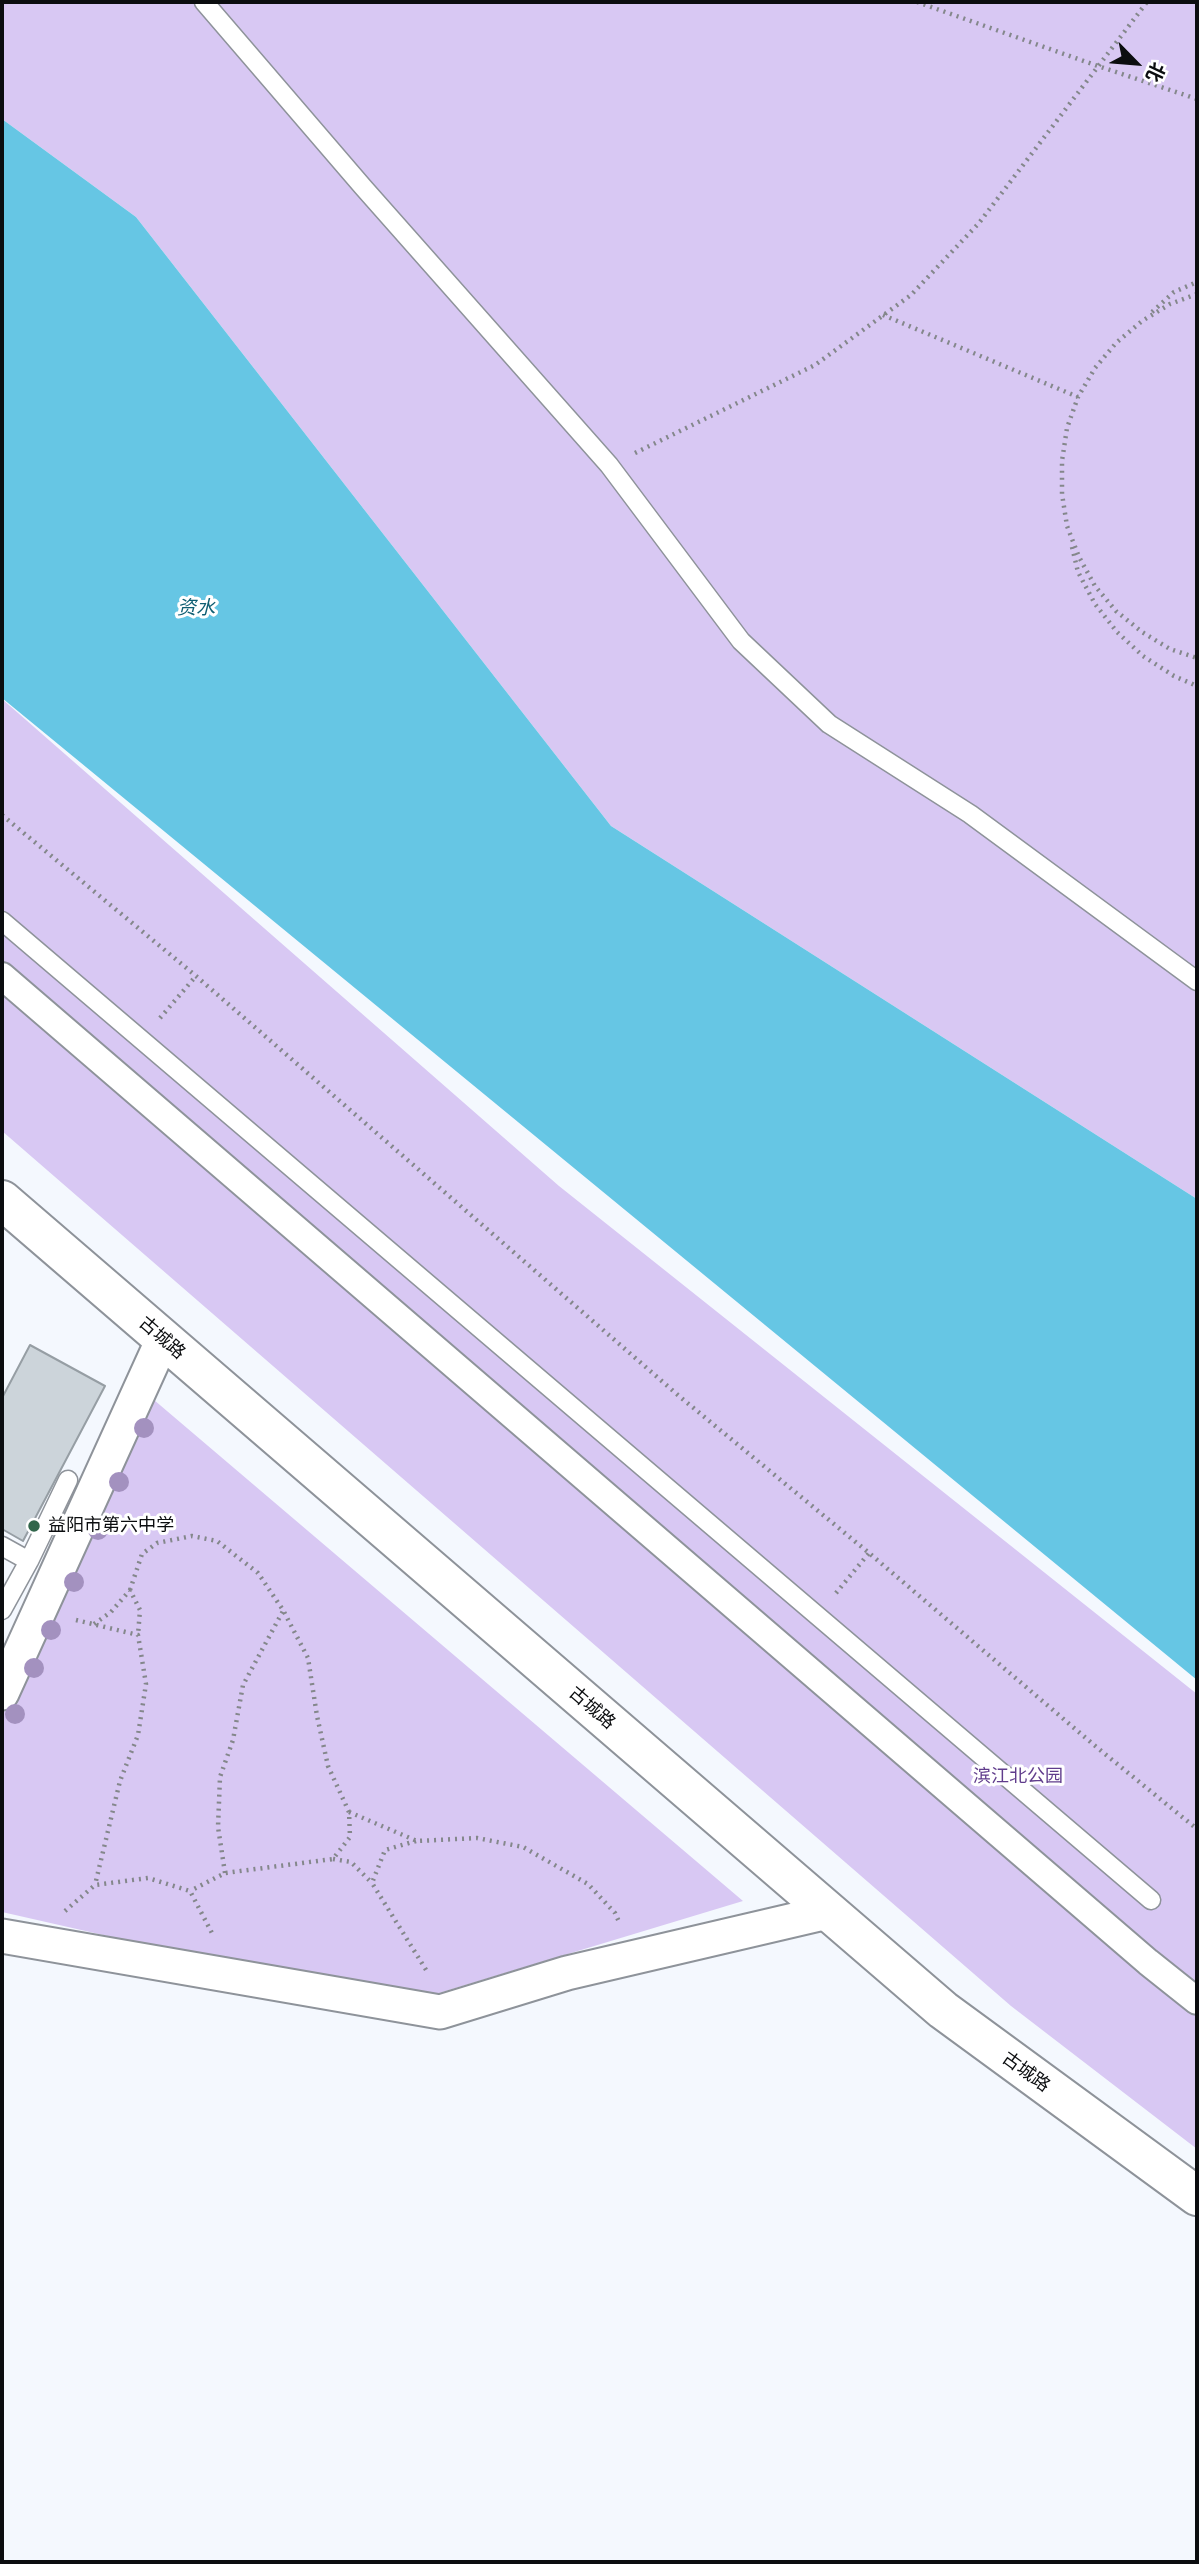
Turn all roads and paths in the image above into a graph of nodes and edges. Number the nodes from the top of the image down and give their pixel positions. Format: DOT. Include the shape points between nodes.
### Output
graph roads {
  1 [pos="204,2"];
  2 [pos="917,2"];
  3 [pos="1147,2"];
  4 [pos="1098,66"];
  5 [pos="1197,99"];
  6 [pos="1197,282"];
  7 [pos="1197,294"];
  8 [pos="883,315"];
  9 [pos="1142,321"];
  10 [pos="1078,397"];
  11 [pos="609,465"];
  12 [pos="1067,526"];
  13 [pos="1197,658"];
  14 [pos="1197,686"];
  15 [pos="2,815"];
  16 [pos="2,921"];
  17 [pos="2,976"];
  18 [pos="196,976"];
  19 [pos="1197,981"];
  20 [pos="158,1021"];
  21 [pos="2,1200"];
  22 [pos="163,1339"];
  23 [pos="68,1480"];
  24 [pos="2,1546"];
  25 [pos="869,1553"];
  26 [pos="29,1561"];
  27 [pos="130,1590"];
  28 [pos="831,1600"];
  29 [pos="2,1610"];
  30 [pos="283,1610"];
  31 [pos="39,1611"];
  32 [pos="94,1624"];
  33 [pos="138,1635"];
  34 [pos="2,1693"];
  35 [pos="349,1812"];
  36 [pos="1197,1829"];
  37 [pos="417,1840"];
  38 [pos="333,1859"];
  39 [pos="225,1873"];
  40 [pos="372,1883"];
  41 [pos="95,1885"];
  42 [pos="190,1891"];
  43 [pos="1151,1900"];
  44 [pos="828,1912"];
  45 [pos="16,1939"];
  46 [pos="634,1958"];
  47 [pos="221,1974"];
  48 [pos="1197,2001"];
  49 [pos="450,2010"];
  50 [pos="1197,2196"];
  1 -- 11 [label="lane"];
  2 -- 4 [label="path"];
  3 -- 4 [label="path"];
  4 -- 5 [label="path"];
  4 -- 8 [label="path" via="979,223 911,295"];
  6 -- 9 [label="path" via="1174,292"];
  7 -- 9 [label="path"];
  8 -- 10 [label="path"];
  8 -- 11 [label="path" via="815,365"];
  9 -- 10 [label="path" via="1116,343"];
  10 -- 12 [label="path" via="1062,461"];
  11 -- 19 [label="lane" via="741,641 829,724 970,814"];
  12 -- 13 [label="path" via="1095,586 1116,611 1151,638"];
  12 -- 14 [label="path" via="1078,572 1117,632 1143,656"];
  15 -- 18 [label="path"];
  16 -- 43 [label="lane"];
  17 -- 48 [label="street"];
  18 -- 20 [label="path"];
  18 -- 25 [label="path" via="679,1396"];
  21 -- 22 [label="street, 古城路"];
  22 -- 31 [label="street"];
  22 -- 44 [label="street, 古城路"];
  23 -- 26 [label="lane"];
  24 -- 26 [label="lane"];
  25 -- 28 [label="path"];
  25 -- 36 [label="path"];
  26 -- 29 [label="lane"];
  27 -- 30 [label="path" via="142,1554 157,1543 192,1536 217,1541 258,1573"];
  27 -- 32 [label="path"];
  27 -- 33 [label="path" via="140,1610"];
  30 -- 35 [label="path" via="308,1658 328,1766"];
  30 -- 39 [label="path" via="243,1685 233,1740 220,1777 218,1827"];
  31 -- 32 [label="path"];
  31 -- 34 [label="street"];
  32 -- 33 [label="path"];
  33 -- 41 [label="path" via="146,1684 138,1735 120,1781"];
  35 -- 37 [label="path"];
  35 -- 38 [label="path" via="350,1837"];
  37 -- 40 [label="path" via="385,1850"];
  37 -- 46 [label="path" via="477,1838 523,1847 588,1884 615,1913"];
  38 -- 39 [label="path"];
  38 -- 40 [label="path" via="351,1862"];
  39 -- 42 [label="path"];
  40 -- 49 [label="path"];
  41 -- 42 [label="path" via="148,1878"];
  41 -- 45 [label="path"];
  42 -- 47 [label="path" via="211,1929"];
  44 -- 46 [label="street"];
  44 -- 50 [label="street, 古城路" via="943,2010"];
  45 -- 47 [label="street"];
  46 -- 49 [label="street" via="567,1973"];
  47 -- 49 [label="street" via="440,2012"];
}
